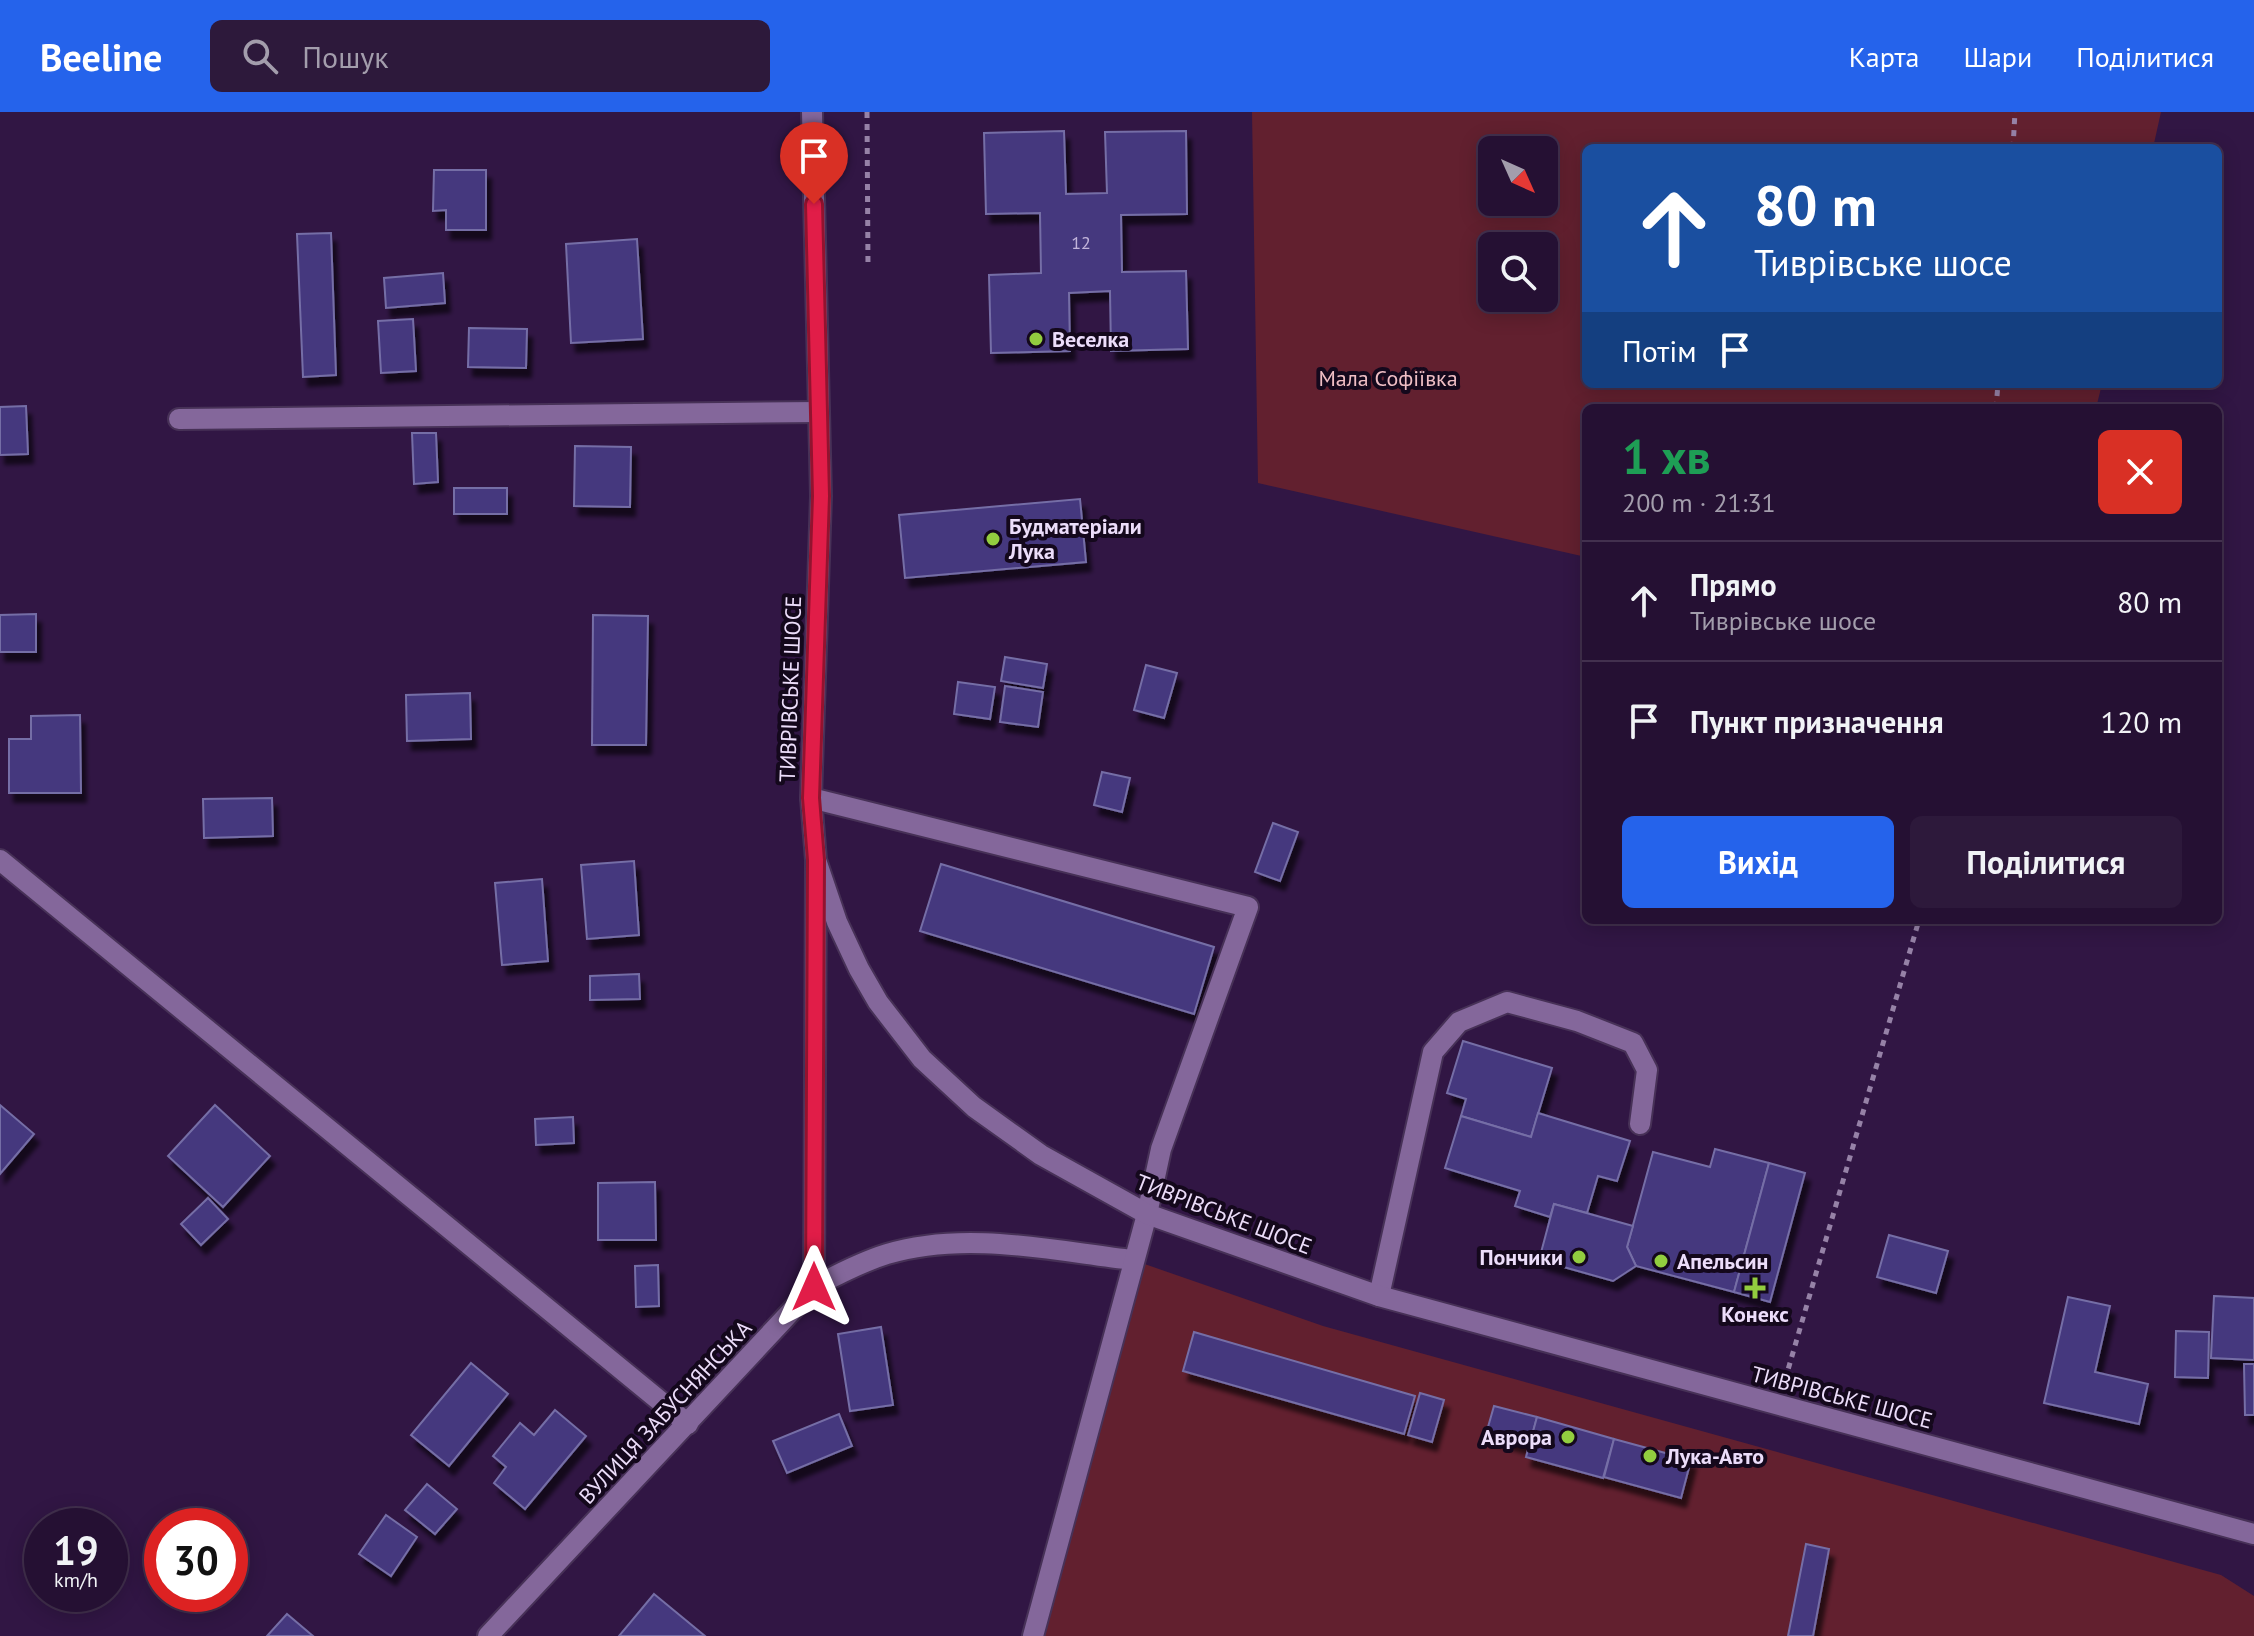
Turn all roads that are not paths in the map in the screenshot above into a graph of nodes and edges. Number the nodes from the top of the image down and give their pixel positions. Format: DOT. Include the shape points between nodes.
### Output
graph roads {
  1 [pos="812,112"];
  2 [pos="818,412"];
  3 [pos="179,419"];
  4 [pos="811,798"];
  5 [pos="0,860"];
  6 [pos="816,860"];
  7 [pos="1640,1124"];
  8 [pos="1147,1214"];
  9 [pos="1133,1260"];
  10 [pos="814,1287"];
  11 [pos="1379,1296"];
  12 [pos="688,1424"];
  13 [pos="2254,1534"];
  14 [pos="488,1636"];
  15 [pos="1033,1636"];
  1 -- 2 [label="street, ТИВРІВСЬКЕ ШОСЕ"];
  2 -- 3 [label="street"];
  2 -- 4 [label="street, ТИВРІВСЬКЕ ШОСЕ" via="821,496"];
  4 -- 6 [label="street, ТИВРІВСЬКЕ ШОСЕ"];
  4 -- 8 [label="street" via="1248,907 1161,1149"];
  5 -- 12 [label="street"];
  6 -- 8 [label="street, ТИВРІВСЬКЕ ШОСЕ" via="859,969 922,1059 974,1107 1041,1155"];
  6 -- 10 [label="street"];
  7 -- 11 [label="street" via="1647,1070 1633,1043 1507,1002 1459,1022 1433,1052"];
  8 -- 9 [label="street"];
  8 -- 11 [label="street, ТИВРІВСЬКЕ ШОСЕ"];
  9 -- 10 [label="street, ВУЛИЦЯ ЗАБУСНЯНСЬКА" via="981,1243 938,1244 889,1253"];
  9 -- 15 [label="street"];
  10 -- 12 [label="street, ВУЛИЦЯ ЗАБУСНЯНСЬКА"];
  11 -- 13 [label="street, ТИВРІВСЬКЕ ШОСЕ"];
  12 -- 14 [label="street, ВУЛИЦЯ ЗАБУСНЯНСЬКА"];
}
